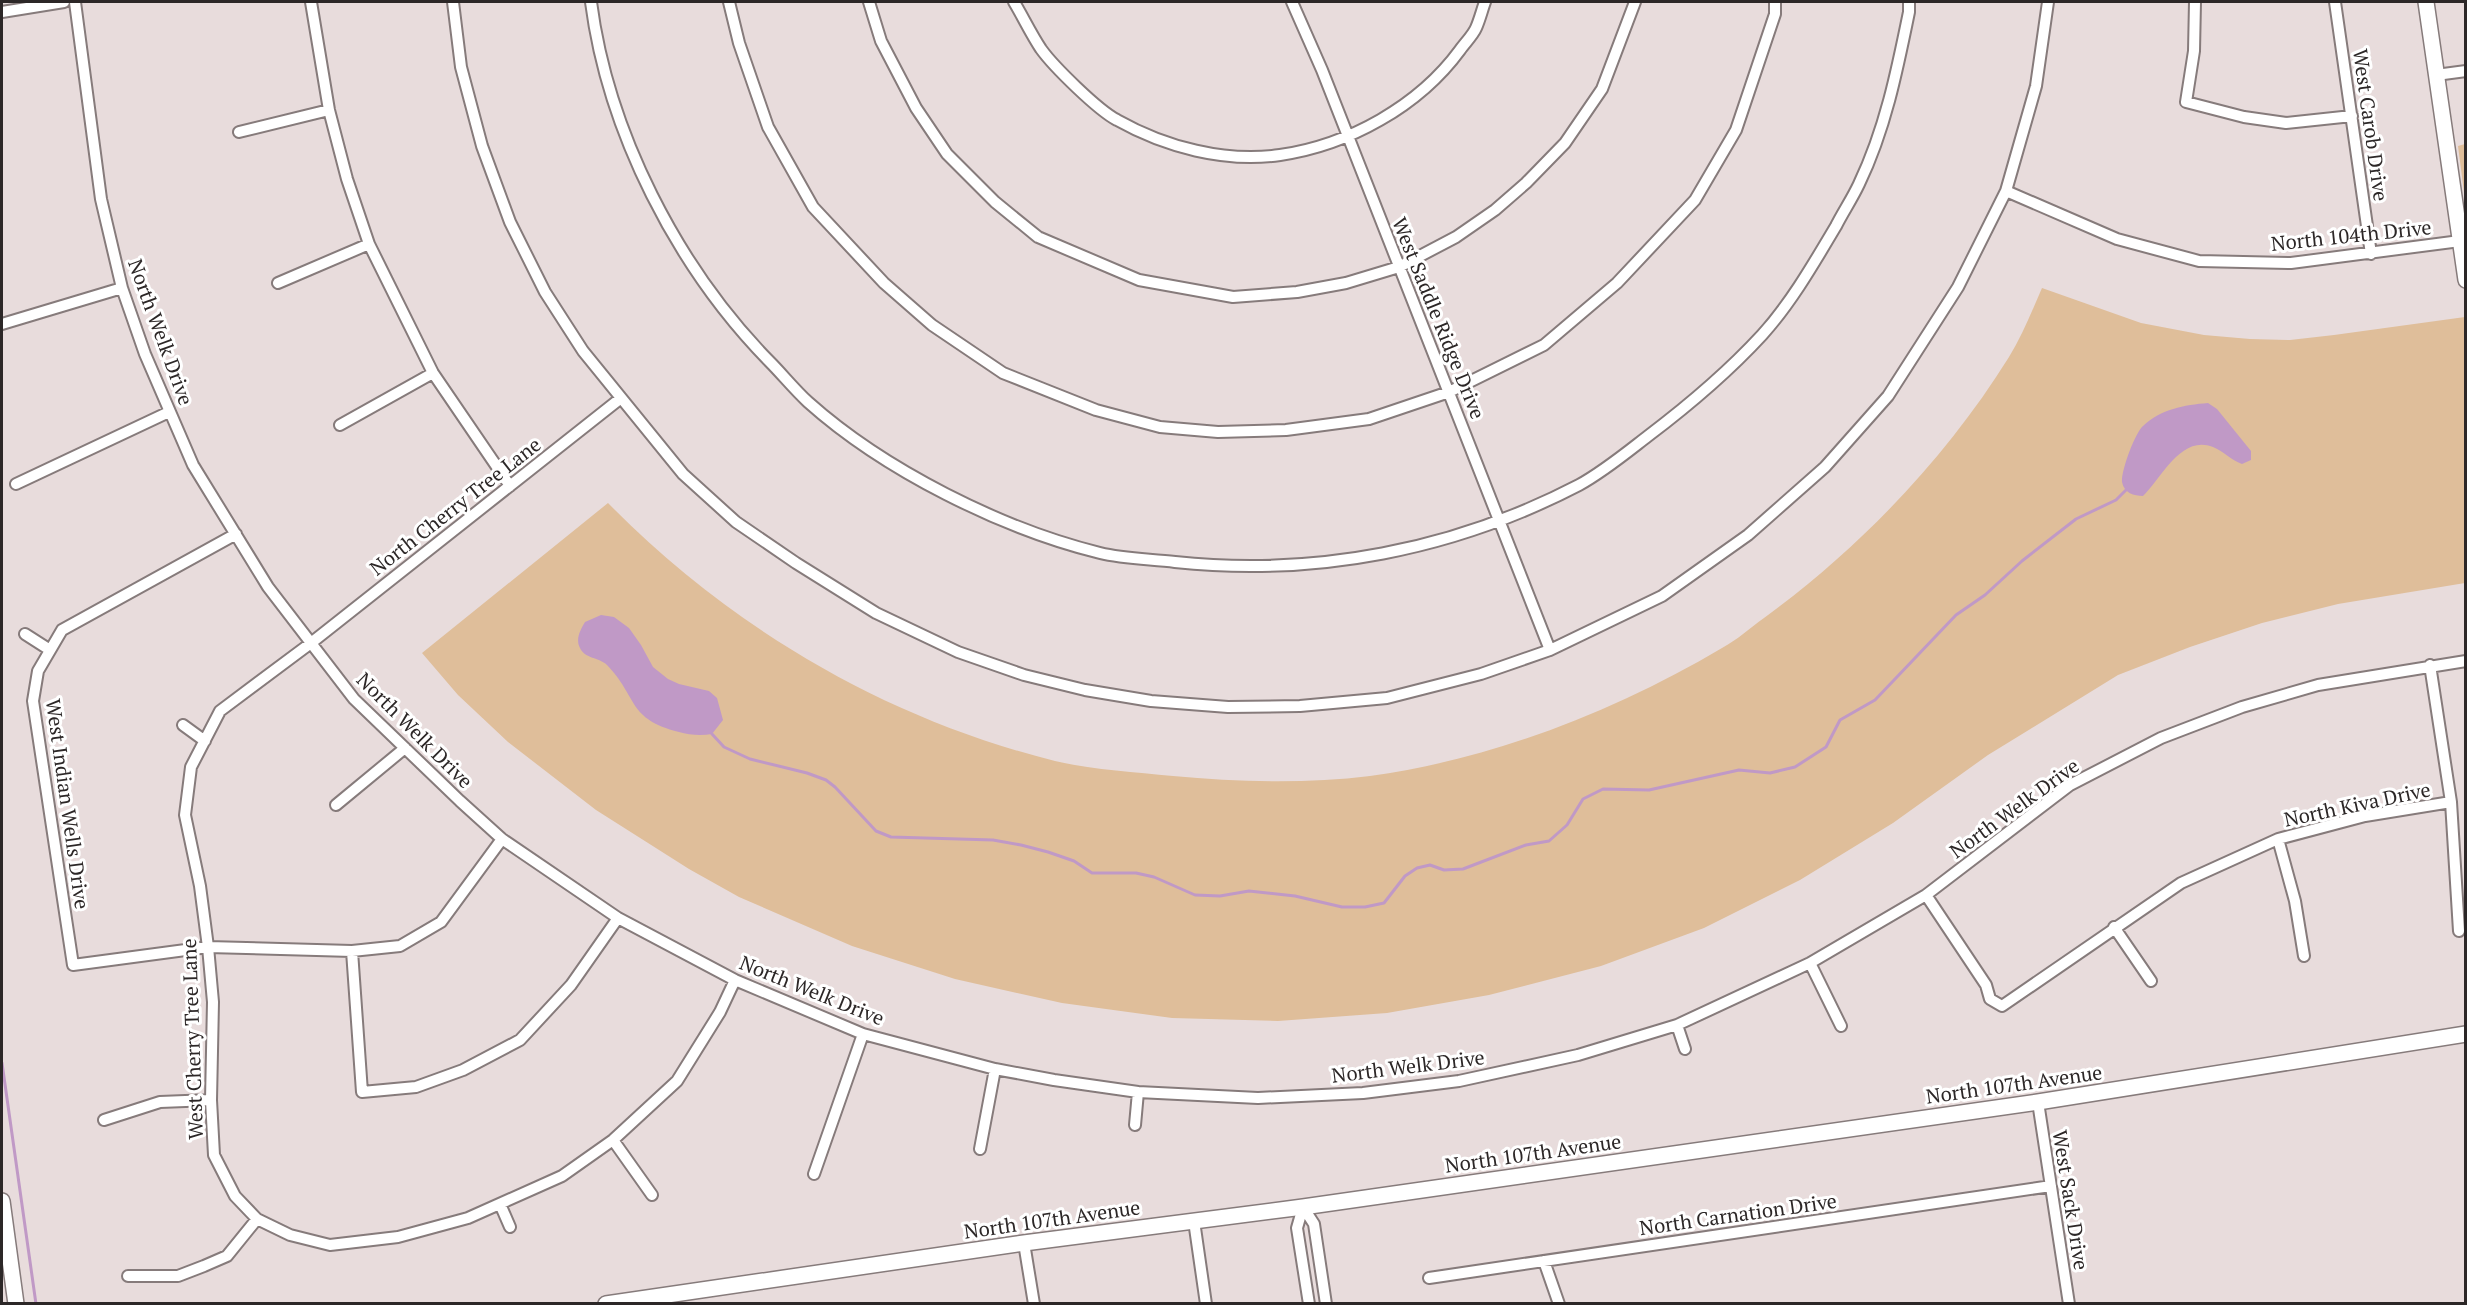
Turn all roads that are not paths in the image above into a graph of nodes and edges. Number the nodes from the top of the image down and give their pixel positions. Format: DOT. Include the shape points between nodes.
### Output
graph roads {
  1 [pos="64,2"];
  2 [pos="75,2"];
  3 [pos="311,2"];
  4 [pos="453,2"];
  5 [pos="591,2"];
  6 [pos="729,2"];
  7 [pos="868,2"];
  8 [pos="1014,2"];
  9 [pos="1292,2"];
  10 [pos="1485,2"];
  11 [pos="1635,2"];
  12 [pos="1775,2"];
  13 [pos="1909,2"];
  14 [pos="2048,2"];
  15 [pos="2195,2"];
  16 [pos="2335,2"];
  17 [pos="2426,2"];
  18 [pos="2,12"];
  19 [pos="2466,71"];
  20 [pos="2436,75"];
  21 [pos="329,110"];
  22 [pos="2352,116"];
  23 [pos="239,132"];
  24 [pos="1348,136"];
  25 [pos="2006,191"];
  26 [pos="2460,241"];
  27 [pos="369,244"];
  28 [pos="2371,254"];
  29 [pos="1399,267"];
  30 [pos="2466,280"];
  31 [pos="278,283"];
  32 [pos="122,288"];
  33 [pos="2,324"];
  34 [pos="433,373"];
  35 [pos="1449,392"];
  36 [pos="621,398"];
  37 [pos="169,412"];
  38 [pos="340,425"];
  39 [pos="16,484"];
  40 [pos="510,486"];
  41 [pos="1500,520"];
  42 [pos="236,534"];
  43 [pos="26,634"];
  44 [pos="311,643"];
  45 [pos="50,650"];
  46 [pos="1551,650"];
  47 [pos="2466,661"];
  48 [pos="2430,665"];
  49 [pos="183,725"];
  50 [pos="205,741"];
  51 [pos="405,748"];
  52 [pos="2451,802"];
  53 [pos="336,805"];
  54 [pos="502,839"];
  55 [pos="2278,839"];
  56 [pos="1926,895"];
  57 [pos="618,918"];
  58 [pos="2114,927"];
  59 [pos="2459,931"];
  60 [pos="208,947"];
  61 [pos="352,951"];
  62 [pos="2304,956"];
  63 [pos="1810,963"];
  64 [pos="735,980"];
  65 [pos="2151,981"];
  66 [pos="1677,1025"];
  67 [pos="1841,1026"];
  68 [pos="862,1034"];
  69 [pos="2466,1034"];
  70 [pos="1685,1048"];
  71 [pos="995,1070"];
  72 [pos="1138,1092"];
  73 [pos="211,1100"];
  74 [pos="2038,1102"];
  75 [pos="104,1120"];
  76 [pos="1135,1125"];
  77 [pos="613,1140"];
  78 [pos="980,1149"];
  79 [pos="814,1174"];
  80 [pos="2051,1186"];
  81 [pos="652,1196"];
  82 [pos="2,1201"];
  83 [pos="500,1204"];
  84 [pos="1303,1207"];
  85 [pos="257,1219"];
  86 [pos="1194,1221"];
  87 [pos="510,1227"];
  88 [pos="1024,1243"];
  89 [pos="1544,1261"];
  90 [pos="128,1276"];
  91 [pos="1430,1278"];
  92 [pos="661,1300"];
  93 [pos="16,1304"];
  94 [pos="606,1304"];
  95 [pos="1034,1304"];
  96 [pos="1206,1304"];
  97 [pos="1309,1304"];
  98 [pos="1326,1304"];
  99 [pos="1559,1304"];
  100 [pos="2069,1304"];
  1 -- 18 [label="street"];
  2 -- 32 [label="street, North Welk Drive" via="101,199"];
  3 -- 21 [label="street"];
  4 -- 36 [label="street" via="470,101 510,222 545,292 583,351"];
  5 -- 41 [label="street" via="595,33 621,125 659,209 701,280 746,337 809,403 879,456 955,498 1030,532 1104,554 1203,565 1253,568 1328,563 1411,547"];
  6 -- 35 [label="street" via="768,127 813,207 884,283 933,325 1003,373 1096,410 1160,427 1218,432 1286,430 1368,419"];
  7 -- 29 [label="street" via="881,41 916,108 947,153 995,202 1038,237 1139,280 1233,297 1297,292"];
  8 -- 24 [label="street" via="1042,51 1087,97 1116,120 1150,136 1202,152 1237,156 1278,155"];
  9 -- 24 [label="street, West Saddle Ridge Drive"];
  10 -- 24 [label="street" via="1476,29 1446,69 1403,107"];
  11 -- 29 [label="street" via="1602,89 1565,143 1495,210 1456,237"];
  12 -- 35 [label="street" via="1775,14 1736,130 1695,200 1617,283 1544,345"];
  13 -- 41 [label="street" via="1890,102 1859,184 1810,271 1764,333 1697,398 1582,484"];
  14 -- 25 [label="street" via="2036,86"];
  15 -- 22 [label="street" via="2194,51 2186,102 2286,123"];
  16 -- 22 [label="street, West Carob Drive"];
  17 -- 20 [label="main road"];
  19 -- 20 [label="street"];
  20 -- 26 [label="main road"];
  21 -- 23 [label="street"];
  21 -- 27 [label="street"];
  22 -- 28 [label="street, West Carob Drive"];
  24 -- 29 [label="street, West Saddle Ridge Drive"];
  25 -- 28 [label="street, North 104th Drive" via="2117,239 2199,261 2291,263"];
  25 -- 46 [label="street" via="1958,287 1888,396 1825,467 1748,535 1662,596"];
  26 -- 28 [label="street, North 104th Drive"];
  26 -- 30 [label="main road"];
  27 -- 31 [label="street"];
  27 -- 34 [label="street"];
  29 -- 35 [label="street, West Saddle Ridge Drive"];
  32 -- 33 [label="street"];
  32 -- 37 [label="street, North Welk Drive"];
  34 -- 38 [label="street"];
  34 -- 40 [label="street"];
  35 -- 41 [label="street, West Saddle Ridge Drive"];
  36 -- 40 [label="street, North Cherry Tree Lane"];
  36 -- 46 [label="street" via="683,474 736,522 876,613 958,652 1024,675 1151,701 1228,707 1300,706 1387,698 1481,674"];
  37 -- 39 [label="street"];
  37 -- 42 [label="street, North Welk Drive" via="193,465"];
  40 -- 44 [label="street, North Cherry Tree Lane"];
  41 -- 46 [label="street, West Saddle Ridge Drive"];
  42 -- 44 [label="street, North Welk Drive" via="268,586"];
  42 -- 45 [label="street, West Indian Wells Drive" via="62,630"];
  43 -- 45 [label="street"];
  44 -- 50 [label="street, West Cherry Tree Lane" via="220,711"];
  44 -- 51 [label="street, North Welk Drive" via="354,699"];
  45 -- 60 [label="street, West Indian Wells Drive" via="38,671 33,701 73,965"];
  47 -- 48 [label="street, North Welk Drive"];
  48 -- 52 [label="street"];
  48 -- 56 [label="street, North Welk Drive" via="2318,685 2242,707 2161,738 2070,785"];
  49 -- 50 [label="street"];
  50 -- 60 [label="street, West Cherry Tree Lane" via="191,766 185,815"];
  51 -- 53 [label="street"];
  51 -- 54 [label="street, North Welk Drive"];
  52 -- 55 [label="street, North Kiva Drive" via="2365,816"];
  52 -- 59 [label="street"];
  54 -- 57 [label="street, North Welk Drive"];
  54 -- 61 [label="street" via="441,922 400,946"];
  55 -- 58 [label="street, North Kiva Drive" via="2181,883"];
  55 -- 62 [label="street" via="2295,901"];
  56 -- 58 [label="street, North Kiva Drive" via="1986,985 1990,999 2002,1006"];
  56 -- 63 [label="street, North Welk Drive"];
  57 -- 61 [label="street" via="572,985 520,1040 463,1070 416,1087 362,1092"];
  57 -- 64 [label="street, North Welk Drive"];
  58 -- 65 [label="street"];
  60 -- 61 [label="street"];
  60 -- 73 [label="street, West Cherry Tree Lane" via="213,1002"];
  63 -- 66 [label="street, North Welk Drive"];
  63 -- 67 [label="street"];
  64 -- 68 [label="street, North Welk Drive"];
  64 -- 77 [label="street" via="677,1081"];
  66 -- 70 [label="street"];
  66 -- 72 [label="street, North Welk Drive" via="1578,1055 1459,1082 1363,1093 1258,1098"];
  68 -- 71 [label="street, North Welk Drive"];
  68 -- 79 [label="street"];
  69 -- 74 [label="main road, North 107th Avenue"];
  71 -- 72 [label="street, North Welk Drive"];
  71 -- 78 [label="street"];
  72 -- 76 [label="street"];
  73 -- 75 [label="street" via="160,1102"];
  73 -- 85 [label="street, West Cherry Tree Lane" via="214,1155 235,1196"];
  74 -- 80 [label="street, West Sack Drive"];
  74 -- 84 [label="main road, North 107th Avenue"];
  77 -- 81 [label="street"];
  77 -- 83 [label="street" via="562,1176"];
  80 -- 89 [label="street, North Carnation Drive"];
  80 -- 100 [label="street, West Sack Drive"];
  82 -- 93 [label="main road"];
  83 -- 85 [label="street" via="468,1218 398,1237 330,1245 290,1235"];
  83 -- 87 [label="street"];
  84 -- 86 [label="main road, North 107th Avenue"];
  84 -- 97 [label="street" via="1297,1228"];
  84 -- 98 [label="street" via="1314,1224"];
  85 -- 90 [label="street" via="227,1256 178,1276"];
  86 -- 88 [label="main road, North 107th Avenue"];
  86 -- 96 [label="street"];
  88 -- 92 [label="main road, North 107th Avenue"];
  88 -- 95 [label="street"];
  89 -- 91 [label="street, North Carnation Drive"];
  89 -- 99 [label="street"];
  92 -- 94 [label="main road, North 107th Avenue"];
}
